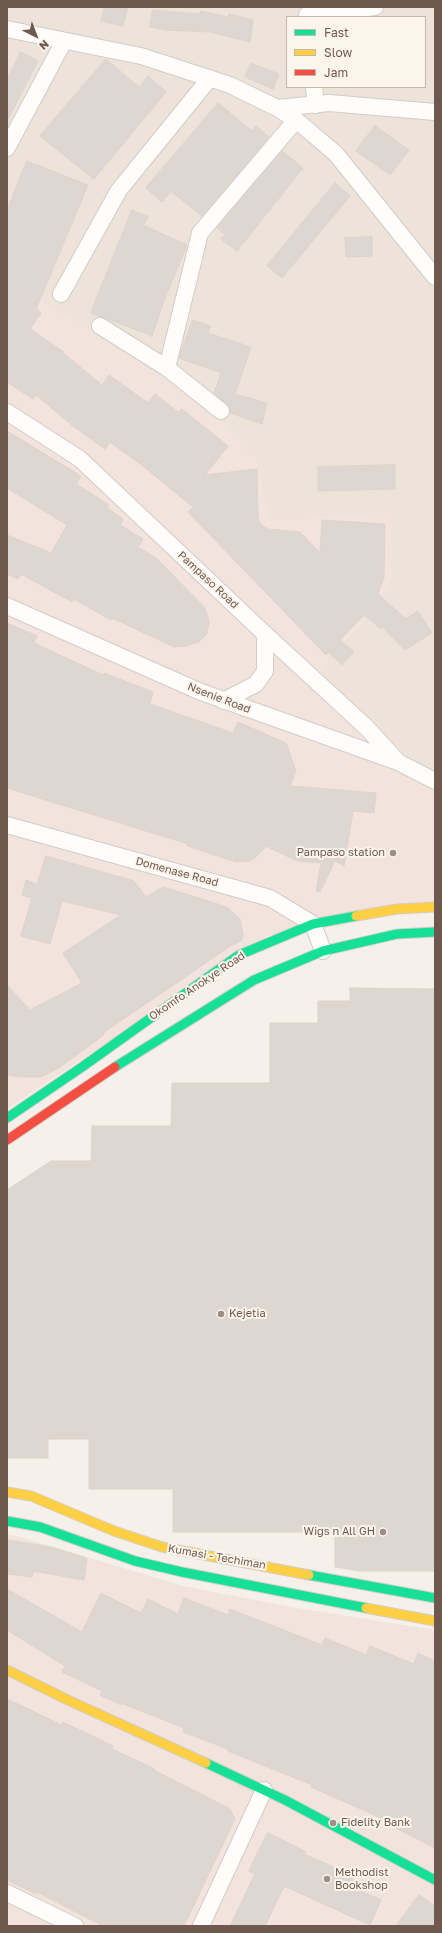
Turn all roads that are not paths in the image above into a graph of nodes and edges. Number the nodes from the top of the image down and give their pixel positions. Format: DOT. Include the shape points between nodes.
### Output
graph roads {
  1 [pos="375,7"];
  2 [pos="306,13"];
  3 [pos="7,29"];
  4 [pos="64,41"];
  5 [pos="210,78"];
  6 [pos="314,88"];
  7 [pos="316,105"];
  8 [pos="277,108"];
  9 [pos="435,112"];
  10 [pos="296,120"];
  11 [pos="7,148"];
  12 [pos="435,277"];
  13 [pos="61,294"];
  14 [pos="100,326"];
  15 [pos="167,368"];
  16 [pos="221,411"];
  17 [pos="7,412"];
  18 [pos="7,606"];
  19 [pos="265,634"];
  20 [pos="223,701"];
  21 [pos="398,762"];
  22 [pos="435,781"];
  23 [pos="7,825"];
  24 [pos="435,907"];
  25 [pos="313,924"];
  26 [pos="435,932"];
  27 [pos="322,951"];
  28 [pos="9,1113"];
  29 [pos="7,1140"];
  30 [pos="7,1492"];
  31 [pos="7,1521"];
  32 [pos="435,1598"];
  33 [pos="435,1621"];
  34 [pos="7,1670"];
  35 [pos="264,1790"];
  36 [pos="435,1880"];
  37 [pos="7,1894"];
  38 [pos="75,1926"];
  39 [pos="201,1926"];
  1 -- 2 [label="street"];
  3 -- 4 [label="street"];
  4 -- 5 [label="street" via="141,56"];
  4 -- 11 [label="street"];
  5 -- 8 [label="street"];
  5 -- 13 [label="street" via="119,190"];
  6 -- 7 [label="street"];
  7 -- 8 [label="street"];
  7 -- 9 [label="street" via="329,103"];
  8 -- 10 [label="street"];
  10 -- 12 [label="street" via="336,154"];
  10 -- 15 [label="street" via="200,233"];
  14 -- 15 [label="street"];
  15 -- 16 [label="street"];
  17 -- 19 [label="street, Pampaso Road" via="80,459"];
  18 -- 20 [label="street, Nsenie Road"];
  19 -- 20 [label="street" via="265,671 256,684"];
  19 -- 21 [label="street, Pampaso Road" via="368,728"];
  20 -- 21 [label="street, Nsenie Road"];
  21 -- 22 [label="street, Nsenie Road"];
  23 -- 25 [label="street, Domenase Road" via="270,898"];
  24 -- 25 [label="main road, Okomfo Anokye Road" via="397,909"];
  25 -- 27 [label="street"];
  25 -- 28 [label="main road, Okomfo Anokye Road" via="239,955 82,1067"];
  26 -- 27 [label="main road, Okomfo Anokye Road" via="397,934"];
  27 -- 29 [label="main road, Okomfo Anokye Road" via="254,980 159,1038"];
  30 -- 32 [label="main road, Kumasi - Techiman" via="31,1496 114,1531 162,1547"];
  31 -- 33 [label="main road" via="40,1527 135,1561"];
  34 -- 35 [label="main road" via="64,1700 178,1749"];
  35 -- 36 [label="main road"];
  35 -- 39 [label="street"];
  37 -- 38 [label="street"];
}
